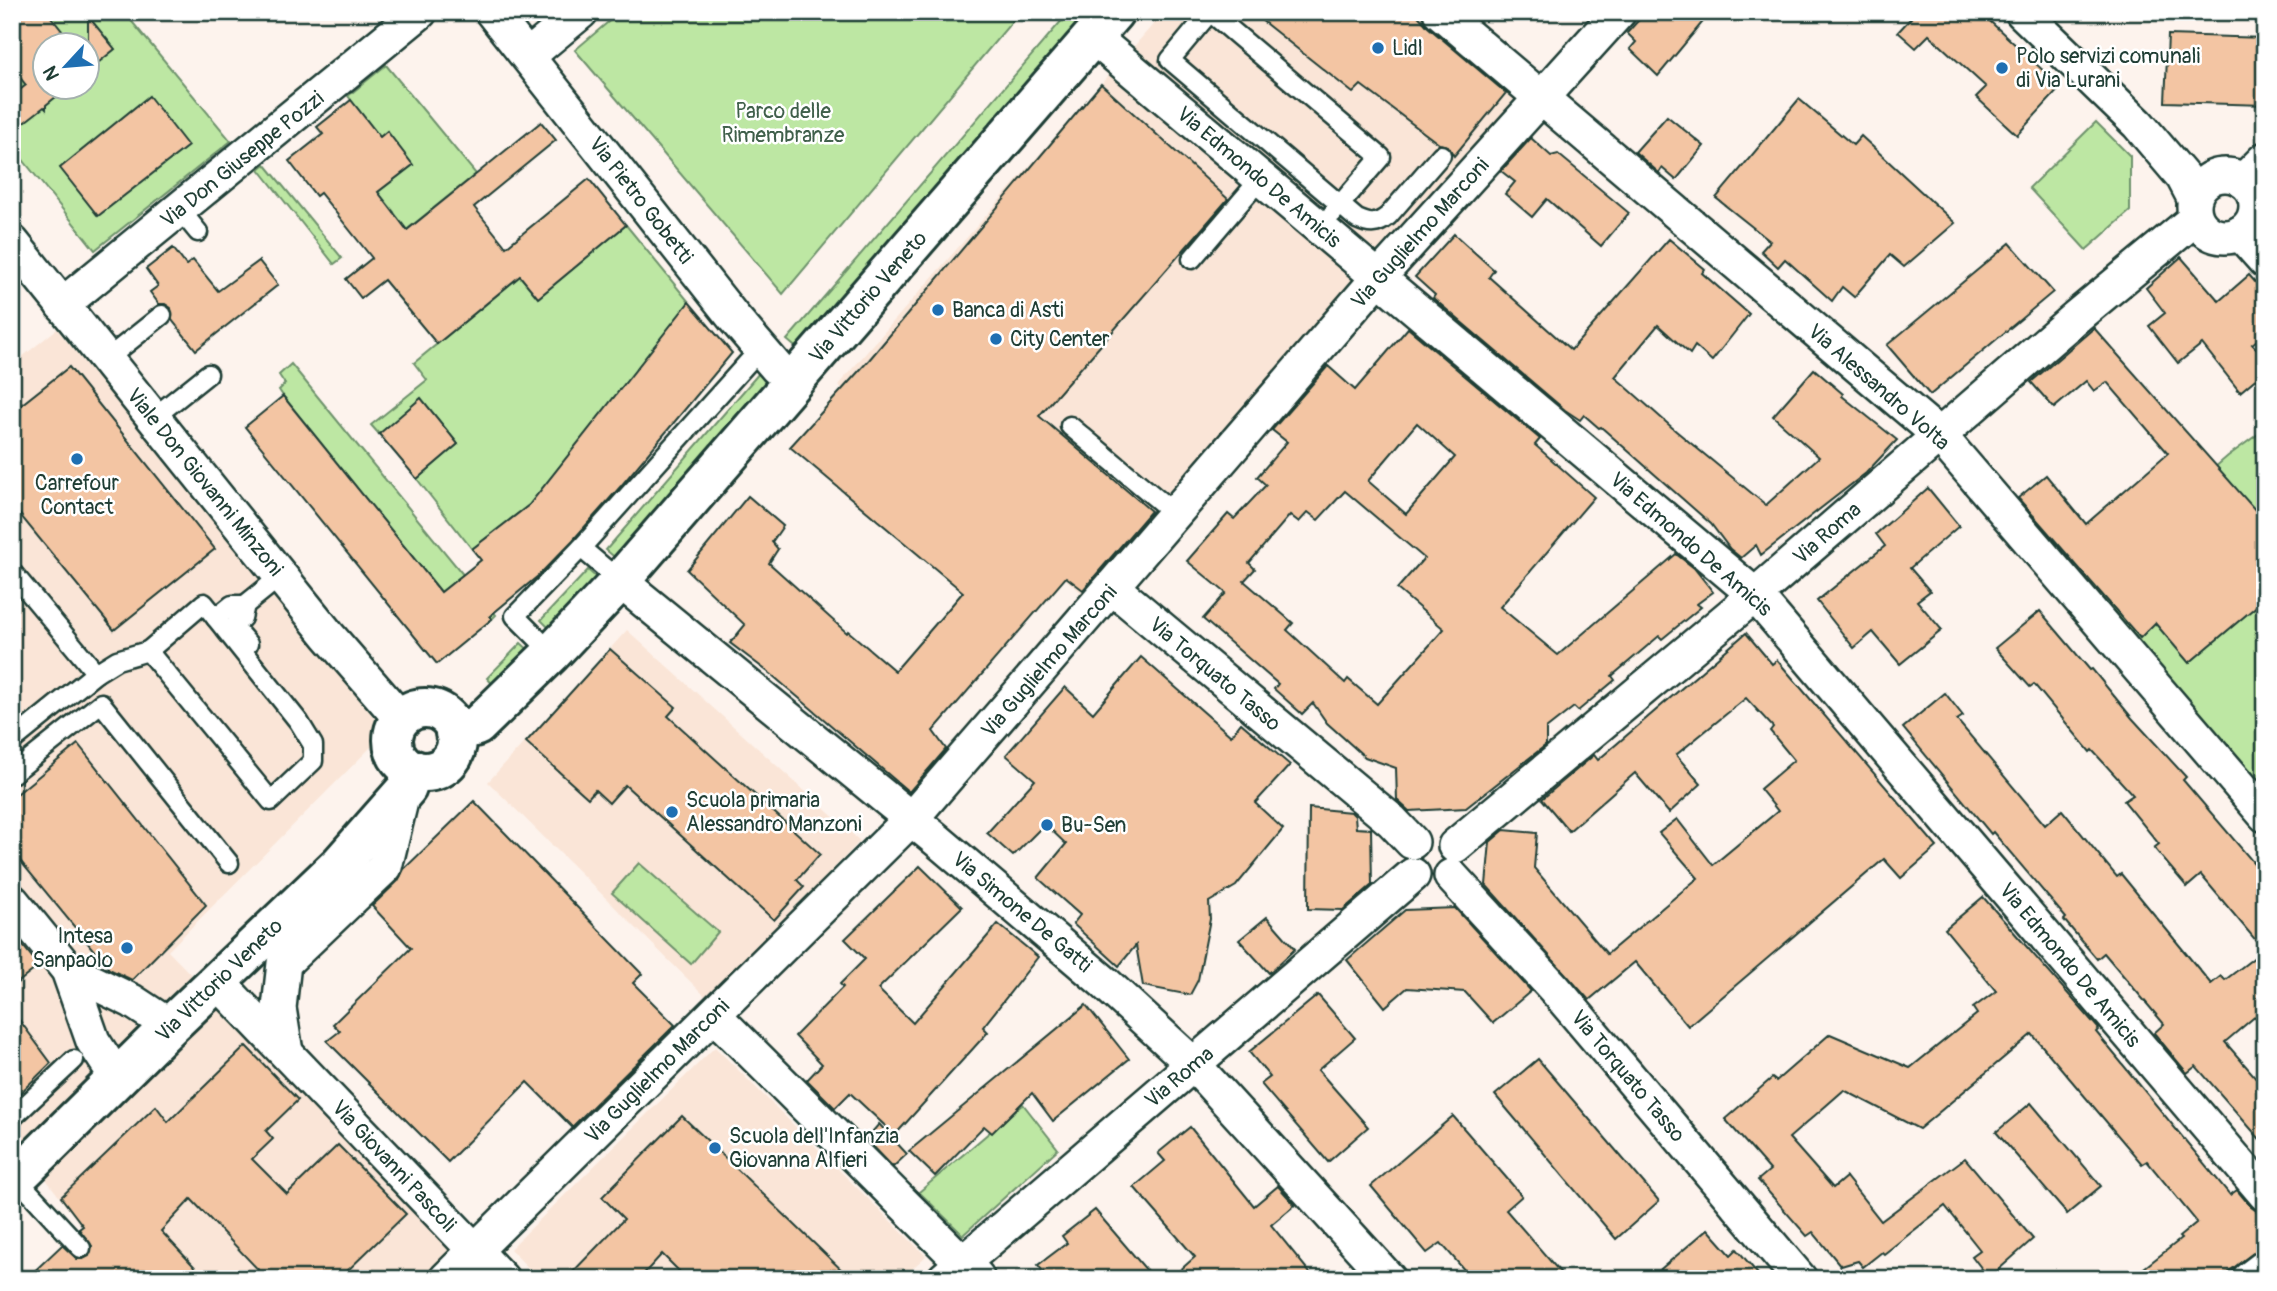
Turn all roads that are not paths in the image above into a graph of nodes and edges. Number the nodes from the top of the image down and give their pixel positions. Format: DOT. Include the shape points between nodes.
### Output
graph roads {
  1 [pos="420,12"];
  2 [pos="492,12"];
  3 [pos="581,12"];
  4 [pos="1210,12"];
  5 [pos="1440,12"];
  6 [pos="1619,12"];
  7 [pos="2022,12"];
  8 [pos="1103,25"];
  9 [pos="528,56"];
  10 [pos="1542,98"];
  11 [pos="1441,155"];
  12 [pos="2254,170"];
  13 [pos="1261,178"];
  14 [pos="2195,208"];
  15 [pos="1330,217"];
  16 [pos="2240,233"];
  17 [pos="12,242"];
  18 [pos="1192,259"];
  19 [pos="2265,261"];
  20 [pos="1379,277"];
  21 [pos="62,305"];
  22 [pos="162,315"];
  23 [pos="760,349"];
  24 [pos="107,359"];
  25 [pos="208,374"];
  26 [pos="794,383"];
  27 [pos="153,418"];
  28 [pos="1070,426"];
  29 [pos="1939,435"];
  30 [pos="1175,514"];
  31 [pos="581,548"];
  32 [pos="12,572"];
  33 [pos="281,576"];
  34 [pos="620,581"];
  35 [pos="1112,588"];
  36 [pos="1755,595"];
  37 [pos="245,606"];
  38 [pos="216,618"];
  39 [pos="148,651"];
  40 [pos="552,653"];
  41 [pos="96,673"];
  42 [pos="262,674"];
  43 [pos="401,719"];
  44 [pos="456,733"];
  45 [pos="12,741"];
  46 [pos="12,774"];
  47 [pos="407,781"];
  48 [pos="2265,814"];
  49 [pos="911,819"];
  50 [pos="1412,842"];
  51 [pos="1453,861"];
  52 [pos="229,863"];
  53 [pos="1413,875"];
  54 [pos="12,901"];
  55 [pos="68,970"];
  56 [pos="217,981"];
  57 [pos="714,1015"];
  58 [pos="170,1026"];
  59 [pos="286,1052"];
  60 [pos="74,1060"];
  61 [pos="1194,1065"];
  62 [pos="117,1078"];
  63 [pos="12,1118"];
  64 [pos="14,1180"];
  65 [pos="2265,1194"];
  66 [pos="81,1248"];
  67 [pos="474,1251"];
  68 [pos="2265,1267"];
  69 [pos="962,1273"];
  70 [pos="446,1279"];
  71 [pos="502,1279"];
  72 [pos="1389,1279"];
  73 [pos="1800,1279"];
  74 [pos="2249,1279"];
  1 -- 21 [label="street, Via Don Giuseppe Pozzi" via="189,221"];
  2 -- 9 [label="street, Via Pietro Gobetti"];
  3 -- 9 [label="street"];
  4 -- 15 [label="lane" via="1170,60"];
  4 -- 15 [label="lane" via="1381,157"];
  5 -- 10 [label="street, Via Alessandro Volta"];
  6 -- 10 [label="street, Via Guglielmo Marconi"];
  7 -- 14 [label="street" via="2138,124 2183,177"];
  8 -- 13 [label="street, Via Edmondo De Amicis"];
  8 -- 26 [label="main road, Via Vittorio Veneto"];
  9 -- 23 [label="street, Via Pietro Gobetti"];
  10 -- 20 [label="street, Via Guglielmo Marconi"];
  10 -- 29 [label="street, Via Alessandro Volta"];
  11 -- 15 [label="lane" via="1380,222"];
  12 -- 14 [label="street, Via Roma" via="2205,181"];
  12 -- 16 [label="street" via="2250,188 2256,207 2248,227"];
  13 -- 15 [label="street, Via Edmondo De Amicis"];
  13 -- 18 [label="lane"];
  14 -- 16 [label="street" via="2210,233 2220,237"];
  14 -- 29 [label="street, Via Roma"];
  15 -- 20 [label="street, Via Edmondo De Amicis"];
  16 -- 19 [label="street"];
  17 -- 21 [label="street, Viale Don Giovanni Minzoni"];
  20 -- 30 [label="street, Via Guglielmo Marconi"];
  20 -- 36 [label="street, Via Edmondo De Amicis"];
  21 -- 24 [label="street, Viale Don Giovanni Minzoni"];
  22 -- 24 [label="lane"];
  23 -- 26 [label="street, Via Pietro Gobetti"];
  23 -- 31 [label="lane"];
  24 -- 27 [label="street, Viale Don Giovanni Minzoni"];
  25 -- 27 [label="lane"];
  26 -- 34 [label="main road, Via Vittorio Veneto"];
  27 -- 33 [label="street, Viale Don Giovanni Minzoni"];
  28 -- 30 [label="lane"];
  29 -- 36 [label="street, Via Roma"];
  29 -- 48 [label="street, Via Alessandro Volta"];
  30 -- 35 [label="street, Via Guglielmo Marconi"];
  31 -- 34 [label="lane"];
  31 -- 40 [label="lane" via="515,616"];
  32 -- 41 [label="lane"];
  33 -- 37 [label="lane"];
  33 -- 43 [label="street, Viale Don Giovanni Minzoni"];
  34 -- 40 [label="main road, Via Vittorio Veneto"];
  34 -- 49 [label="street, Via Simone De Gatti"];
  35 -- 49 [label="street, Via Guglielmo Marconi"];
  35 -- 50 [label="street, Via Torquato Tasso"];
  36 -- 51 [label="street, Via Roma"];
  36 -- 65 [label="street, Via Edmondo De Amicis"];
  37 -- 38 [label="lane" via="232,605"];
  37 -- 42 [label="lane" via="236,630 260,659"];
  38 -- 39 [label="lane" via="204,603"];
  38 -- 42 [label="lane"];
  39 -- 41 [label="lane" via="117,660"];
  39 -- 42 [label="lane" via="271,801 313,761 313,745"];
  40 -- 44 [label="main road, Via Vittorio Veneto" via="477,726"];
  41 -- 45 [label="lane"];
  43 -- 44 [label="main road" via="408,712 428,708 445,716"];
  43 -- 47 [label="main road" via="393,747"];
  44 -- 47 [label="main road" via="449,761"];
  46 -- 52 [label="lane" via="101,703"];
  47 -- 56 [label="main road, Via Vittorio Veneto" via="340,864"];
  47 -- 59 [label="street" via="385,867 284,963 279,1008"];
  49 -- 57 [label="street, Via Guglielmo Marconi"];
  49 -- 61 [label="street, Via Simone De Gatti"];
  50 -- 51 [label="street" via="1428,832 1439,832 1449,837"];
  50 -- 53 [label="street" via="1407,854"];
  51 -- 53 [label="street" via="1442,882 1432,884"];
  51 -- 73 [label="street, Via Torquato Tasso"];
  53 -- 61 [label="street, Via Roma"];
  54 -- 55 [label="street"];
  55 -- 58 [label="street" via="132,1001"];
  55 -- 62 [label="street" via="93,1041"];
  56 -- 58 [label="main road, Via Vittorio Veneto"];
  56 -- 59 [label="street, Via Giovanni Pascoli"];
  57 -- 67 [label="street, Via Guglielmo Marconi"];
  57 -- 69 [label="street"];
  58 -- 62 [label="main road, Via Vittorio Veneto"];
  59 -- 67 [label="street, Via Giovanni Pascoli"];
  60 -- 63 [label="lane"];
  61 -- 69 [label="street, Via Roma"];
  61 -- 72 [label="street, Via Simone De Gatti"];
  62 -- 64 [label="main road, Via Vittorio Veneto"];
  64 -- 66 [label="lane"];
  67 -- 70 [label="street, Via Guglielmo Marconi"];
  67 -- 71 [label="street, Via Giovanni Pascoli"];
  68 -- 74 [label="street"];
}
